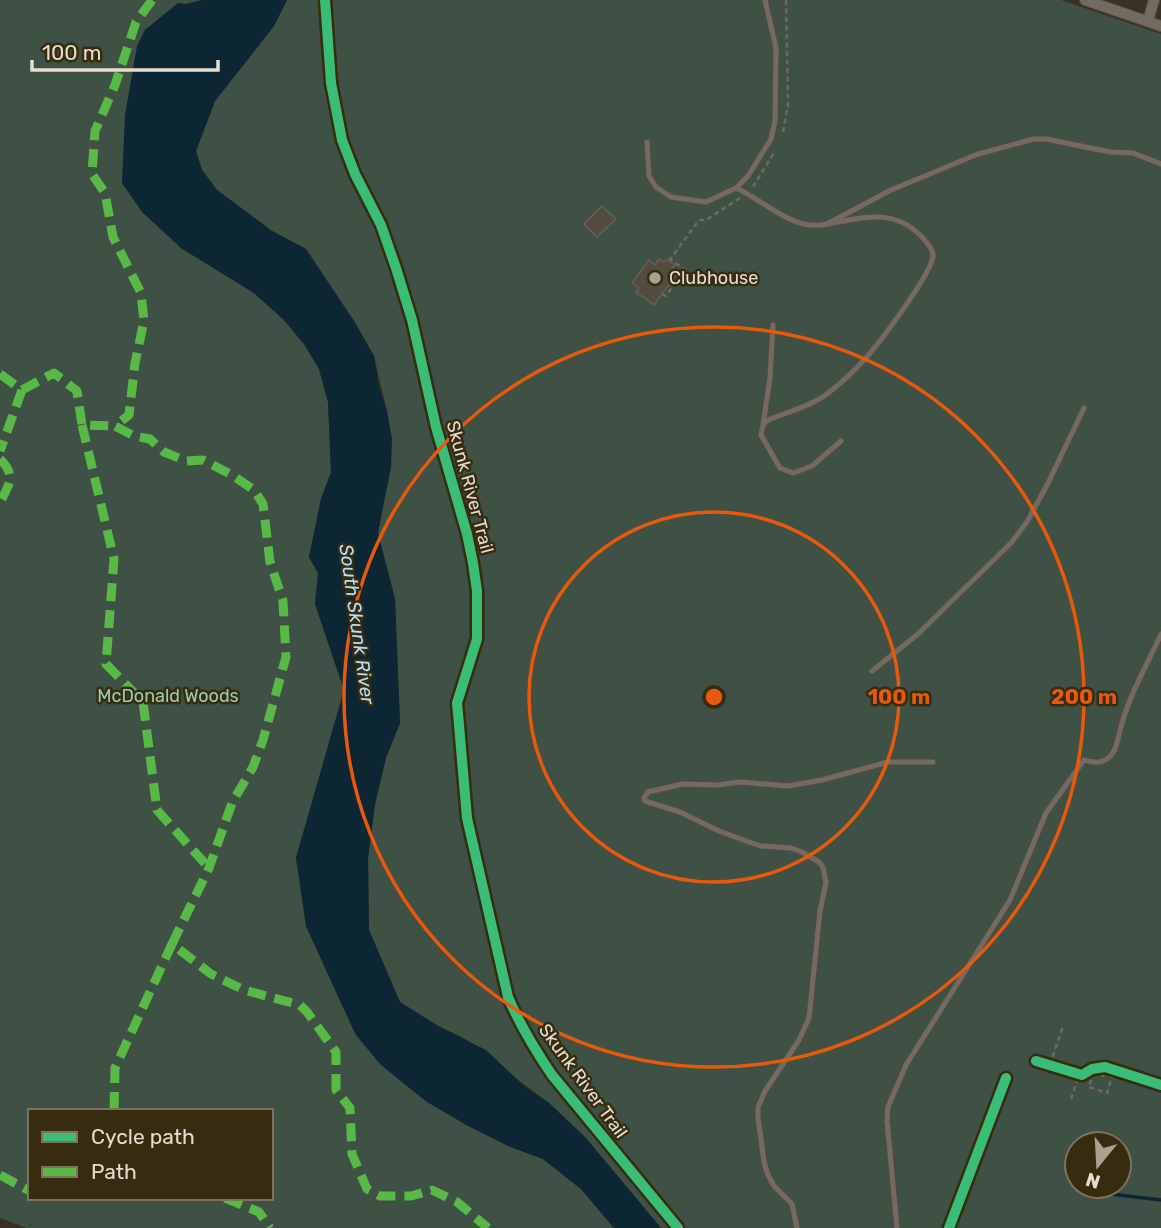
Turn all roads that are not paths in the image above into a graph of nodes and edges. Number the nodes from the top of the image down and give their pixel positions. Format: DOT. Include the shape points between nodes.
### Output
graph roads {
  1 [pos="765,0"];
  2 [pos="1085,0"];
  3 [pos="1154,0"];
  4 [pos="1148,21"];
  5 [pos="1161,26"];
  6 [pos="647,142"];
  7 [pos="1161,164"];
  8 [pos="736,188"];
  9 [pos="827,224"];
  10 [pos="773,325"];
  11 [pos="1084,408"];
  12 [pos="763,425"];
  13 [pos="841,441"];
  14 [pos="1161,634"];
  15 [pos="872,671"];
  16 [pos="933,762"];
  17 [pos="797,1228"];
  18 [pos="897,1228"];
  1 -- 8 [label="lane" via="776,48 775,121 758,162"];
  2 -- 4 [label="street"];
  3 -- 4 [label="street"];
  4 -- 5 [label="street"];
  6 -- 8 [label="lane" via="649,176 671,197 706,202"];
  7 -- 9 [label="lane" via="1133,153 1034,139 978,154 891,190"];
  8 -- 9 [label="lane" via="789,219"];
  9 -- 12 [label="lane" via="874,217 900,220 930,245 934,254 931,265 864,360 828,393"];
  10 -- 12 [label="lane"];
  11 -- 15 [label="lane" via="1048,484 1011,543 918,634"];
  12 -- 13 [label="lane" via="761,435 780,468 793,474 812,466"];
  14 -- 18 [label="lane" via="1127,706 1117,746 1105,761 1084,760 1046,813 1010,900 898,1081 887,1120"];
  16 -- 17 [label="lane" via="888,762 788,786 683,784 648,792 643,798 736,838 803,852 823,867 826,883 809,1018 758,1107 768,1175 792,1204"];
}
